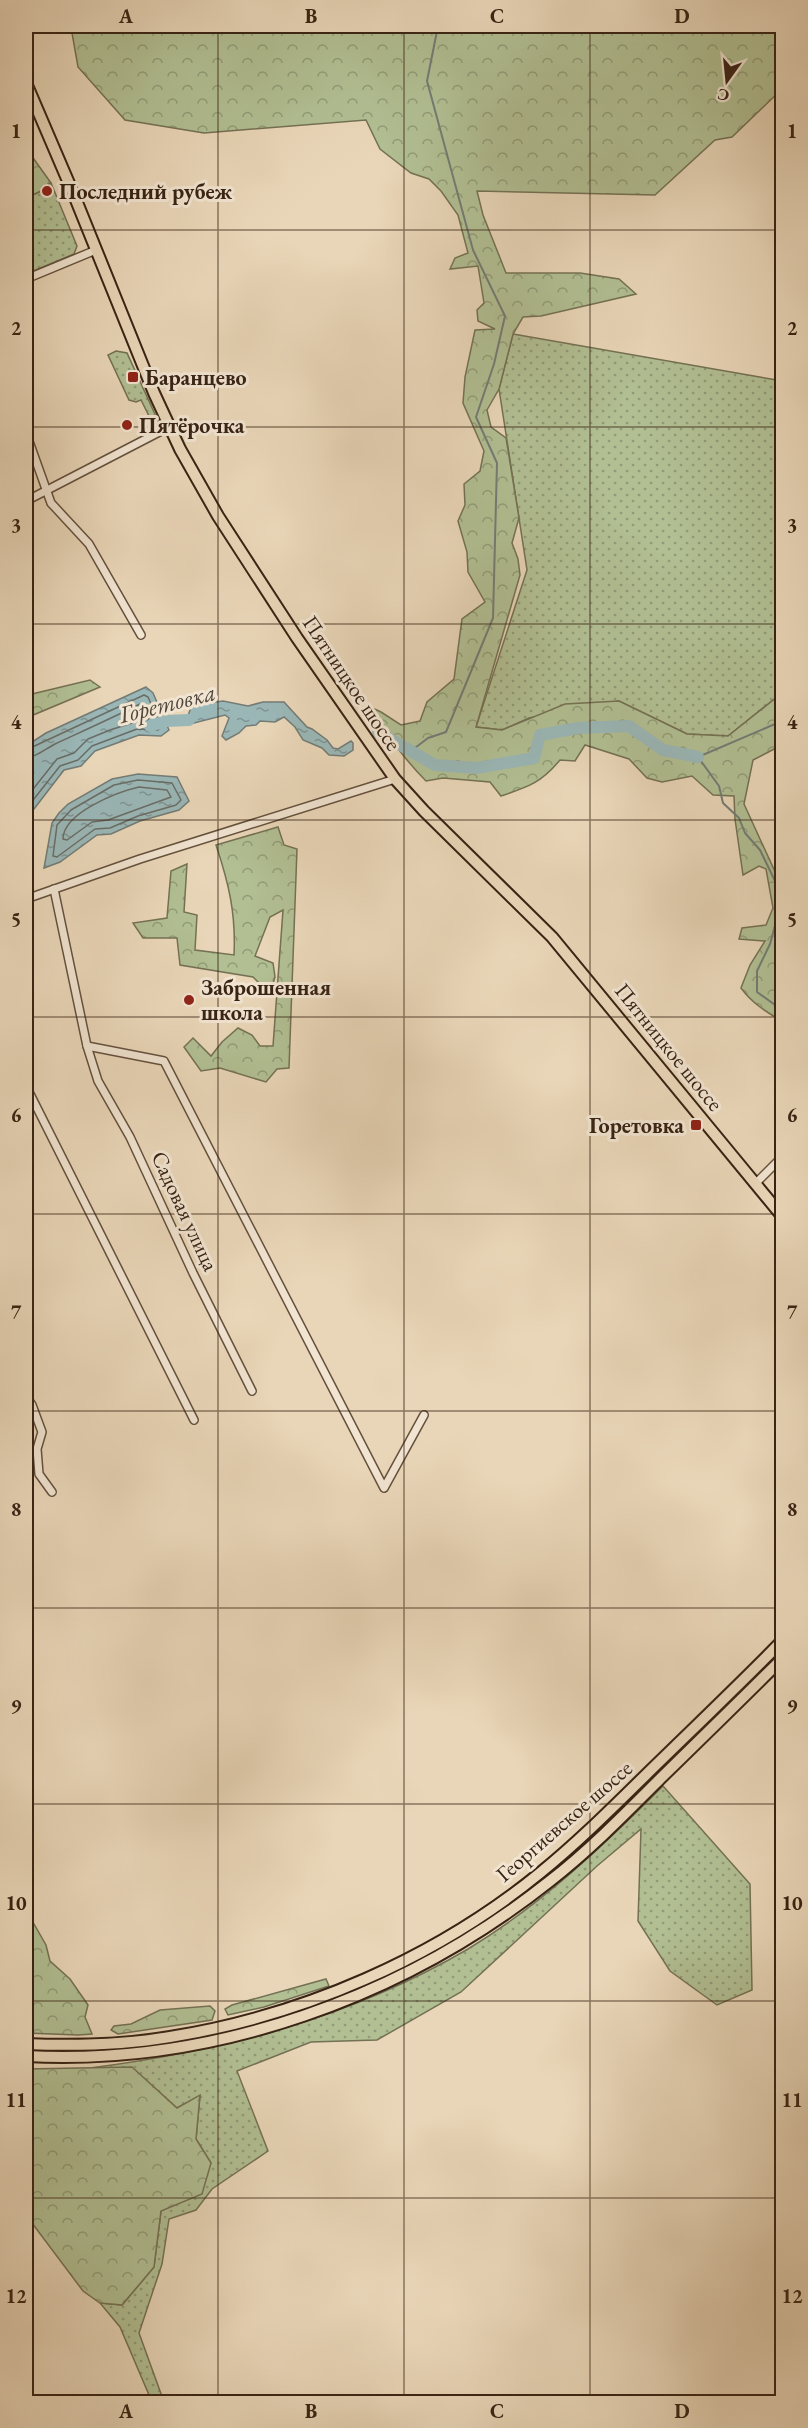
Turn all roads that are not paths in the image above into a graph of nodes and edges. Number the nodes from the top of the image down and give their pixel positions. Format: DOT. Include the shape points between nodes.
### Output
graph roads {
  1 [pos="26,83"];
  2 [pos="96,250"];
  3 [pos="26,279"];
  4 [pos="170,427"];
  5 [pos="26,433"];
  6 [pos="47,490"];
  7 [pos="26,501"];
  8 [pos="141,635"];
  9 [pos="395,779"];
  10 [pos="54,889"];
  11 [pos="26,899"];
  12 [pos="87,1046"];
  13 [pos="26,1086"];
  14 [pos="783,1157"];
  15 [pos="756,1183"];
  16 [pos="783,1216"];
  17 [pos="252,1391"];
  18 [pos="26,1396"];
  19 [pos="424,1415"];
  20 [pos="194,1420"];
  21 [pos="52,1492"];
  22 [pos="783,1641"];
  23 [pos="783,1659"];
  24 [pos="26,2044"];
  25 [pos="26,2056"];
  1 -- 2 [label="main road, Пятницкое шоссе"];
  2 -- 3 [label="street"];
  2 -- 4 [label="main road, Пятницкое шоссе"];
  4 -- 6 [label="street"];
  4 -- 9 [label="main road, Пятницкое шоссе" via="218,516"];
  5 -- 6 [label="street"];
  6 -- 7 [label="street"];
  6 -- 8 [label="street" via="51,503 89,544"];
  9 -- 10 [label="street"];
  9 -- 15 [label="main road, Пятницкое шоссе" via="552,937"];
  10 -- 11 [label="street"];
  10 -- 12 [label="street, Садовая улица"];
  12 -- 17 [label="street, Садовая улица" via="98,1081 130,1137"];
  12 -- 19 [label="street" via="164,1061 384,1488"];
  13 -- 20 [label="street"];
  14 -- 15 [label="street"];
  15 -- 16 [label="main road, Пятницкое шоссе"];
  18 -- 21 [label="street" via="42,1432 37,1449 39,1474"];
  22 -- 24 [label="main road, Георгиевское шоссе" via="563,1853 516,1892 428,1947 347,1986 241,2022 135,2041"];
  23 -- 25 [label="main road, Георгиевское шоссе" via="624,1815 552,1879 484,1929 427,1963 319,2010 232,2036 132,2053"];
}
